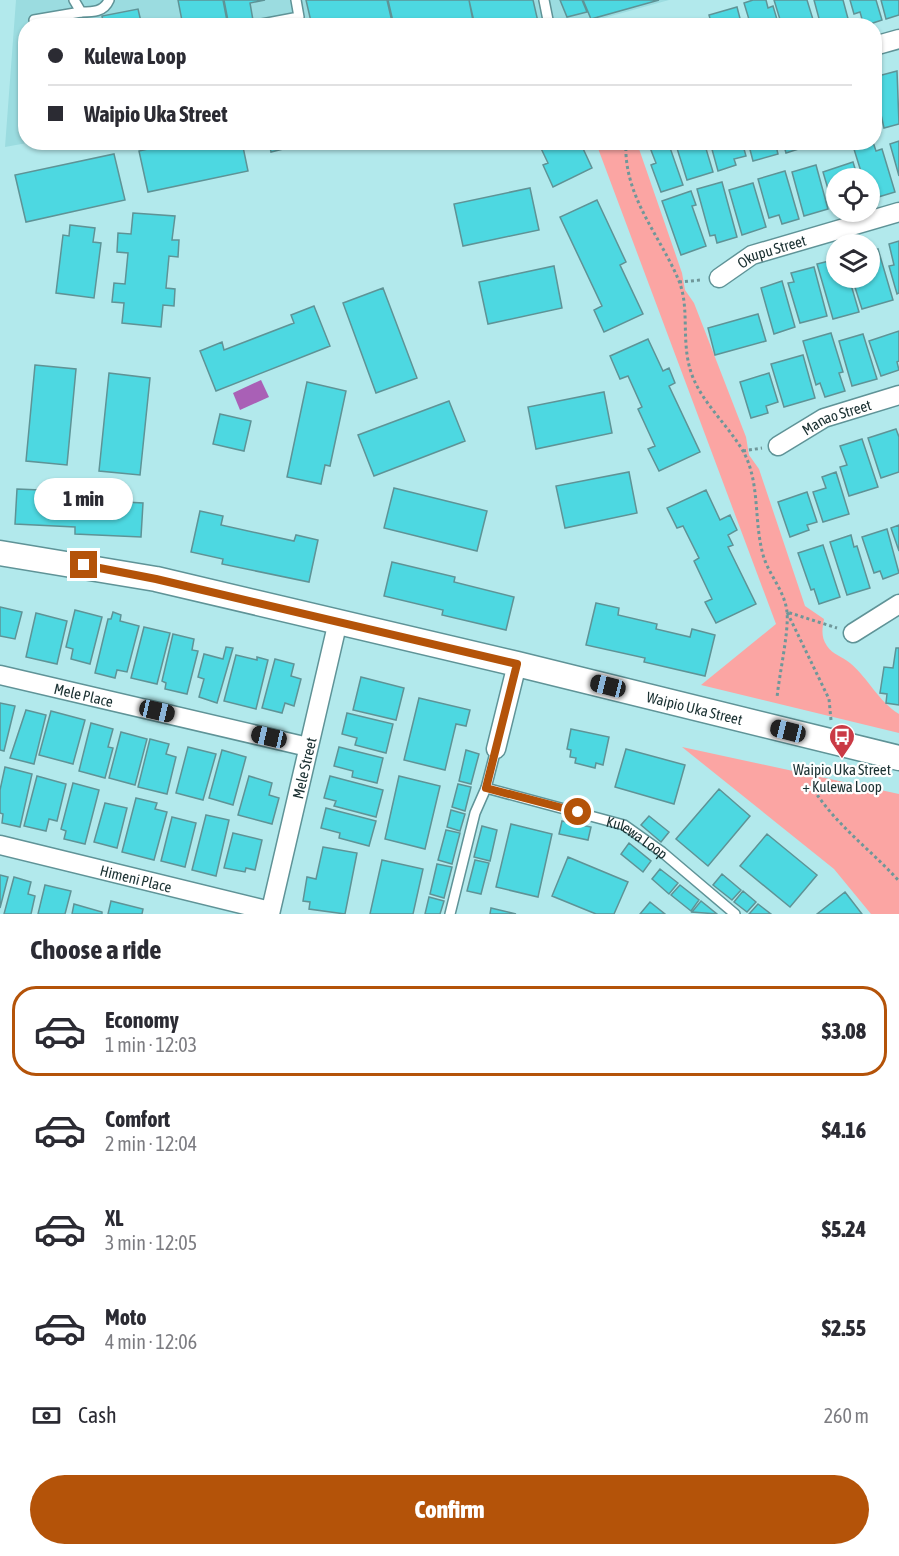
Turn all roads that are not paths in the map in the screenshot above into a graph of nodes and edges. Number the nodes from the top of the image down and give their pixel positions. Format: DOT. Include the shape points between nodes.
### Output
graph roads {
  1 [pos="74,0"];
  2 [pos="109,0"];
  3 [pos="296,0"];
  4 [pos="544,0"];
  5 [pos="81,12"];
  6 [pos="46,18"];
  7 [pos="294,18"];
  8 [pos="548,18"];
  9 [pos="899,39"];
  10 [pos="882,44"];
  11 [pos="899,212"];
  12 [pos="719,278"];
  13 [pos="899,395"];
  14 [pos="778,446"];
  15 [pos="0,553"];
  16 [pos="899,604"];
  17 [pos="338,621"];
  18 [pos="853,633"];
  19 [pos="517,664"];
  20 [pos="0,675"];
  21 [pos="308,747"];
  22 [pos="496,749"];
  23 [pos="899,758"];
  24 [pos="486,788"];
  25 [pos="0,845"];
  26 [pos="270,912"];
  27 [pos="450,914"];
  28 [pos="735,914"];
  1 -- 5 [label="lane"];
  2 -- 5 [label="lane" via="95,12"];
  3 -- 7 [label="lane" via="299,17"];
  4 -- 8 [label="lane"];
  5 -- 6 [label="lane"];
  9 -- 10 [label="street"];
  11 -- 12 [label="street, Okupu Street" via="752,255"];
  13 -- 14 [label="street, Manao Street" via="824,418"];
  15 -- 17 [label="street, Waipio Uka Street" via="156,579"];
  16 -- 18 [label="street"];
  17 -- 19 [label="street, Waipio Uka Street"];
  17 -- 21 [label="street, Mele Street"];
  19 -- 22 [label="street"];
  19 -- 23 [label="street, Waipio Uka Street"];
  20 -- 21 [label="street, Mele Place"];
  21 -- 26 [label="street, Mele Street"];
  22 -- 24 [label="lane"];
  24 -- 27 [label="lane" via="475,813"];
  24 -- 28 [label="lane, Kulewa Loop" via="624,825"];
  25 -- 26 [label="street, Himeni Place"];
}
